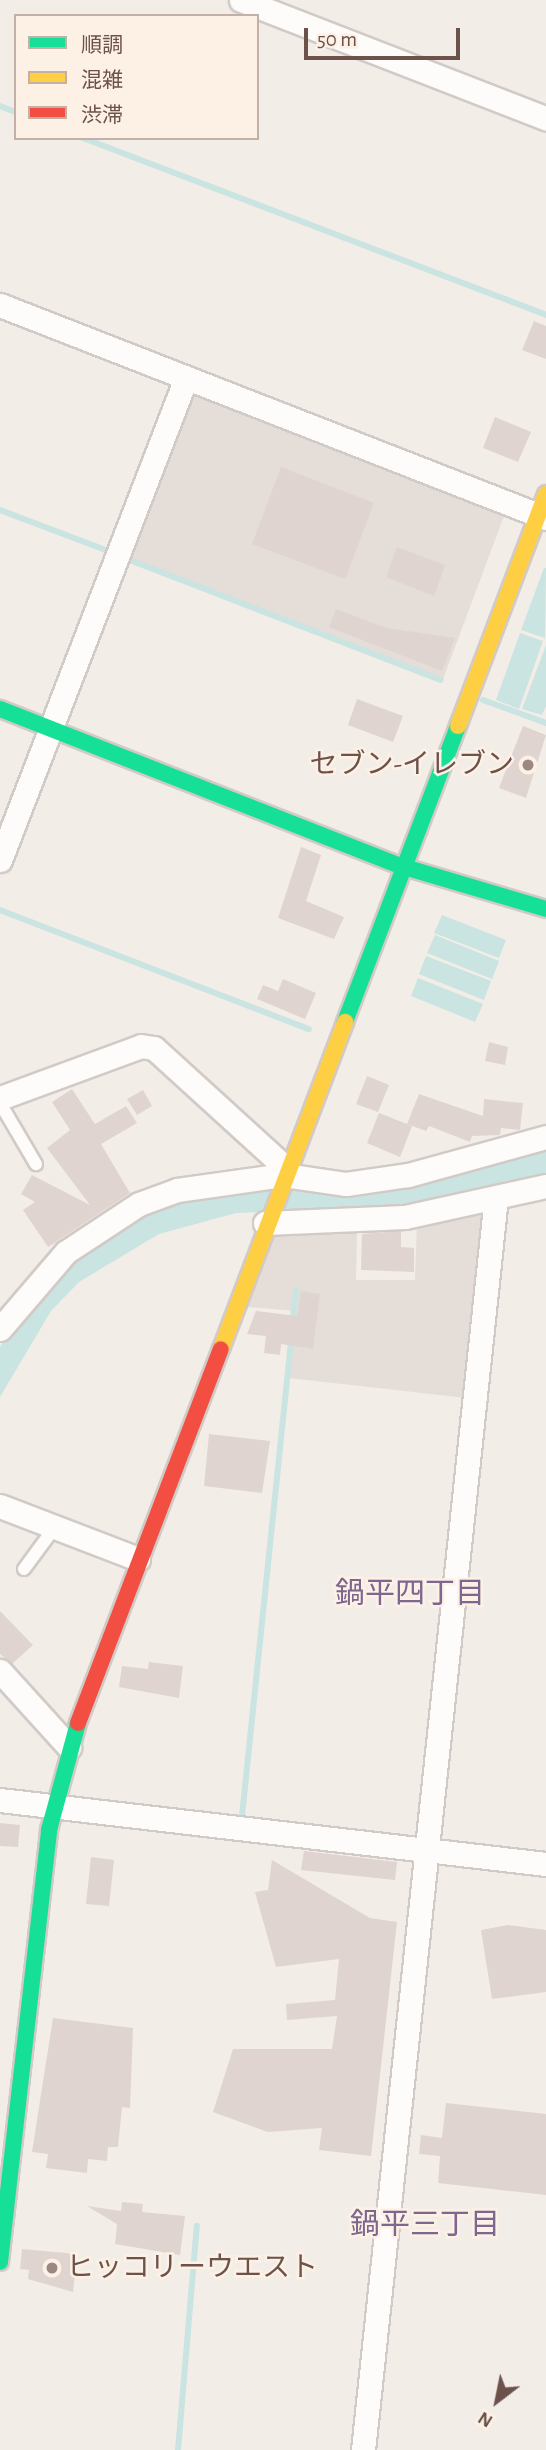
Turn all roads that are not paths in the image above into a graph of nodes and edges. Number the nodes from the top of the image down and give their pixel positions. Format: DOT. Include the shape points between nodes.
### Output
graph roads {
  1 [pos="241,0"];
  2 [pos="546,118"];
  3 [pos="0,305"];
  4 [pos="186,378"];
  5 [pos="543,509"];
  6 [pos="0,709"];
  7 [pos="53,729"];
  8 [pos="0,860"];
  9 [pos="401,866"];
  10 [pos="546,909"];
  11 [pos="0,1098"];
  12 [pos="0,1103"];
  13 [pos="546,1137"];
  14 [pos="36,1164"];
  15 [pos="284,1176"];
  16 [pos="546,1186"];
  17 [pos="496,1198"];
  18 [pos="267,1220"];
  19 [pos="0,1329"];
  20 [pos="0,1506"];
  21 [pos="55,1527"];
  22 [pos="138,1559"];
  23 [pos="24,1569"];
  24 [pos="0,1671"];
  25 [pos="69,1747"];
  26 [pos="0,1800"];
  27 [pos="54,1806"];
  28 [pos="427,1853"];
  29 [pos="546,1864"];
  30 [pos="0,2262"];
  31 [pos="363,2450"];
  1 -- 2 [label="street"];
  3 -- 4 [label="street"];
  4 -- 5 [label="street"];
  4 -- 7 [label="street"];
  5 -- 9 [label="street"];
  6 -- 7 [label="street"];
  7 -- 8 [label="street"];
  7 -- 9 [label="street"];
  9 -- 10 [label="street"];
  9 -- 15 [label="street"];
  11 -- 15 [label="street" via="141,1046 154,1048"];
  12 -- 14 [label="lane"];
  13 -- 15 [label="street" via="359,1183"];
  15 -- 18 [label="street"];
  15 -- 19 [label="street" via="220,1180 139,1204 66,1252"];
  16 -- 17 [label="street"];
  17 -- 18 [label="street" via="405,1217"];
  17 -- 28 [label="street"];
  18 -- 22 [label="street"];
  20 -- 21 [label="street"];
  21 -- 22 [label="street"];
  21 -- 23 [label="lane"];
  22 -- 25 [label="street"];
  24 -- 25 [label="street"];
  25 -- 27 [label="street"];
  26 -- 27 [label="street"];
  27 -- 28 [label="street"];
  27 -- 30 [label="street"];
  28 -- 29 [label="street"];
  28 -- 31 [label="street"];
}
